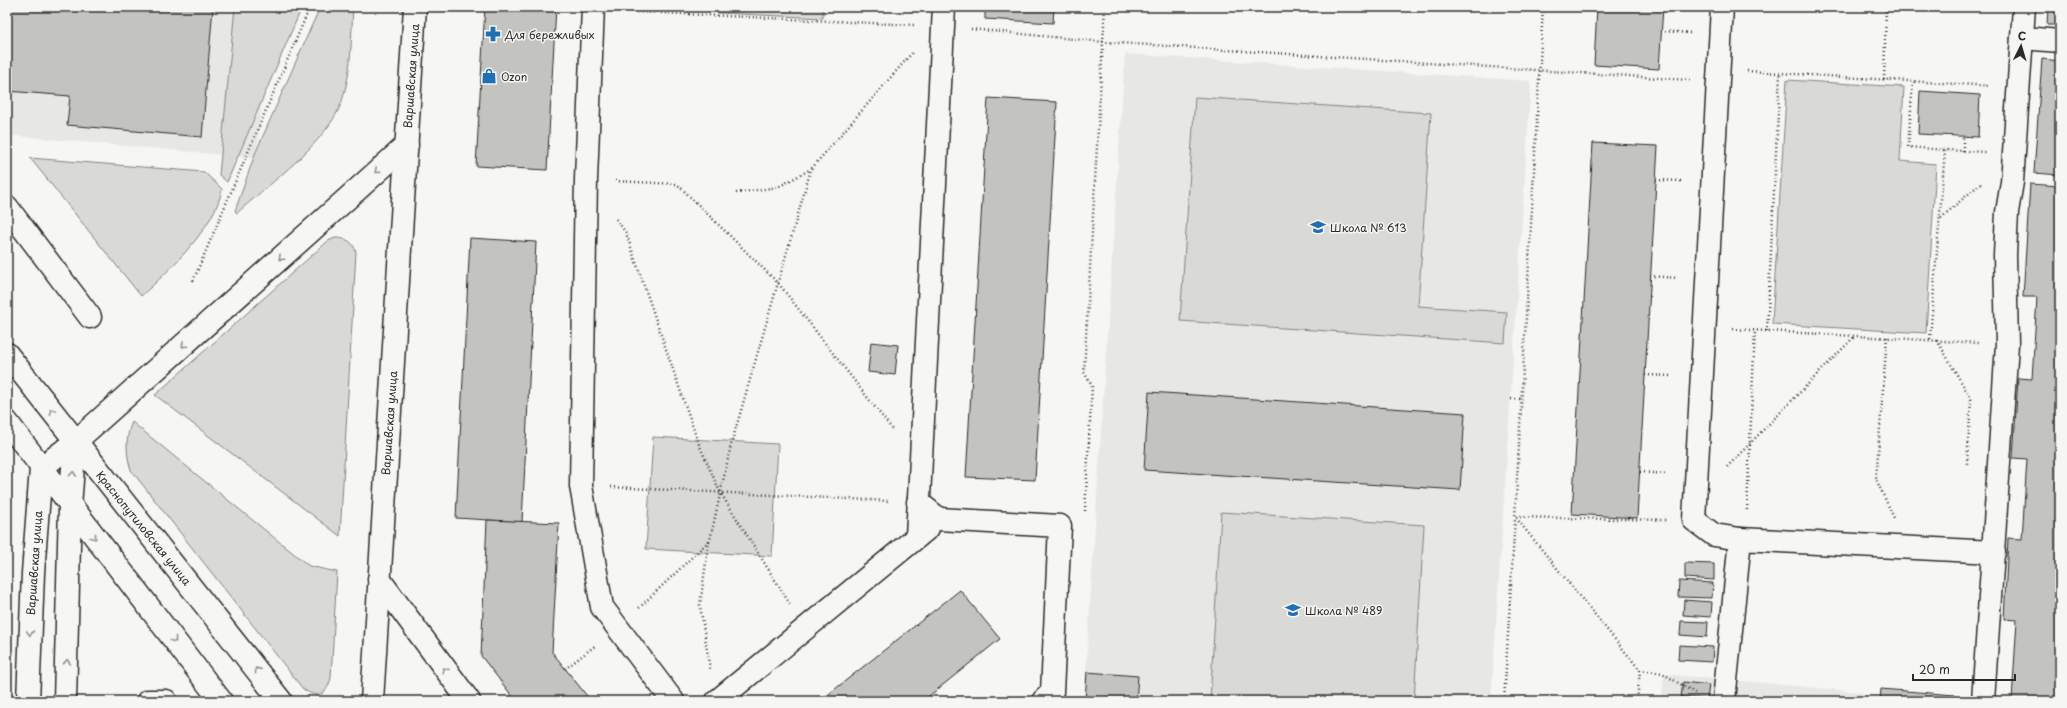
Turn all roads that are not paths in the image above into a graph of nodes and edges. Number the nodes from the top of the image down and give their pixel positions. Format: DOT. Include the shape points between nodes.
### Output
graph roads {
  1 [pos="415,7"];
  2 [pos="1722,7"];
  3 [pos="2024,7"];
  4 [pos="603,9"];
  5 [pos="943,17"];
  6 [pos="2022,38"];
  7 [pos="2060,41"];
  8 [pos="406,145"];
  9 [pos="7,207"];
  10 [pos="90,317"];
  11 [pos="7,354"];
  12 [pos="7,422"];
  13 [pos="75,442"];
  14 [pos="41,468"];
  15 [pos="918,502"];
  16 [pos="70,506"];
  17 [pos="939,519"];
  18 [pos="917,537"];
  19 [pos="1740,539"];
  20 [pos="1994,552"];
  21 [pos="379,579"];
  22 [pos="28,701"];
  23 [pos="65,701"];
  24 [pos="148,701"];
  25 [pos="166,701"];
  26 [pos="221,701"];
  27 [pos="282,701"];
  28 [pos="372,701"];
  29 [pos="469,701"];
  30 [pos="673,701"];
  31 [pos="717,701"];
  32 [pos="1043,701"];
  33 [pos="1724,701"];
  34 [pos="1983,701"];
  1 -- 8 [label="street, Варшавская улица"];
  2 -- 19 [label="street" via="1694,520 1714,535"];
  3 -- 6 [label="street"];
  4 -- 30 [label="street" via="586,180 581,486 602,607"];
  5 -- 15 [label="street"];
  6 -- 7 [label="street"];
  6 -- 20 [label="street" via="2012,182 2007,212 2007,344"];
  8 -- 13 [label="street, Варшавская улица, one-way"];
  8 -- 21 [label="street, Варшавская улица"];
  9 -- 10 [label="street"];
  13 -- 11 [label="street, Краснопутиловская улица, one-way"];
  12 -- 14 [label="street"];
  13 -- 14 [label="street, Варшавская улица"];
  16 -- 13 [label="street, one-way"];
  27 -- 13 [label="street, Краснопутиловская улица, one-way"];
  14 -- 16 [label="street"];
  14 -- 22 [label="street, Варшавская улица, one-way" via="33,573"];
  15 -- 17 [label="street"];
  15 -- 18 [label="street"];
  23 -- 16 [label="street, one-way"];
  16 -- 26 [label="street, one-way"];
  17 -- 18 [label="street"];
  17 -- 32 [label="street" via="1060,526 1052,692"];
  18 -- 31 [label="street"];
  19 -- 20 [label="street"];
  19 -- 33 [label="street"];
  20 -- 34 [label="street"];
  21 -- 28 [label="street, Варшавская улица"];
  29 -- 21 [label="street, one-way"];
  24 -- 25 [label="street"];
}
